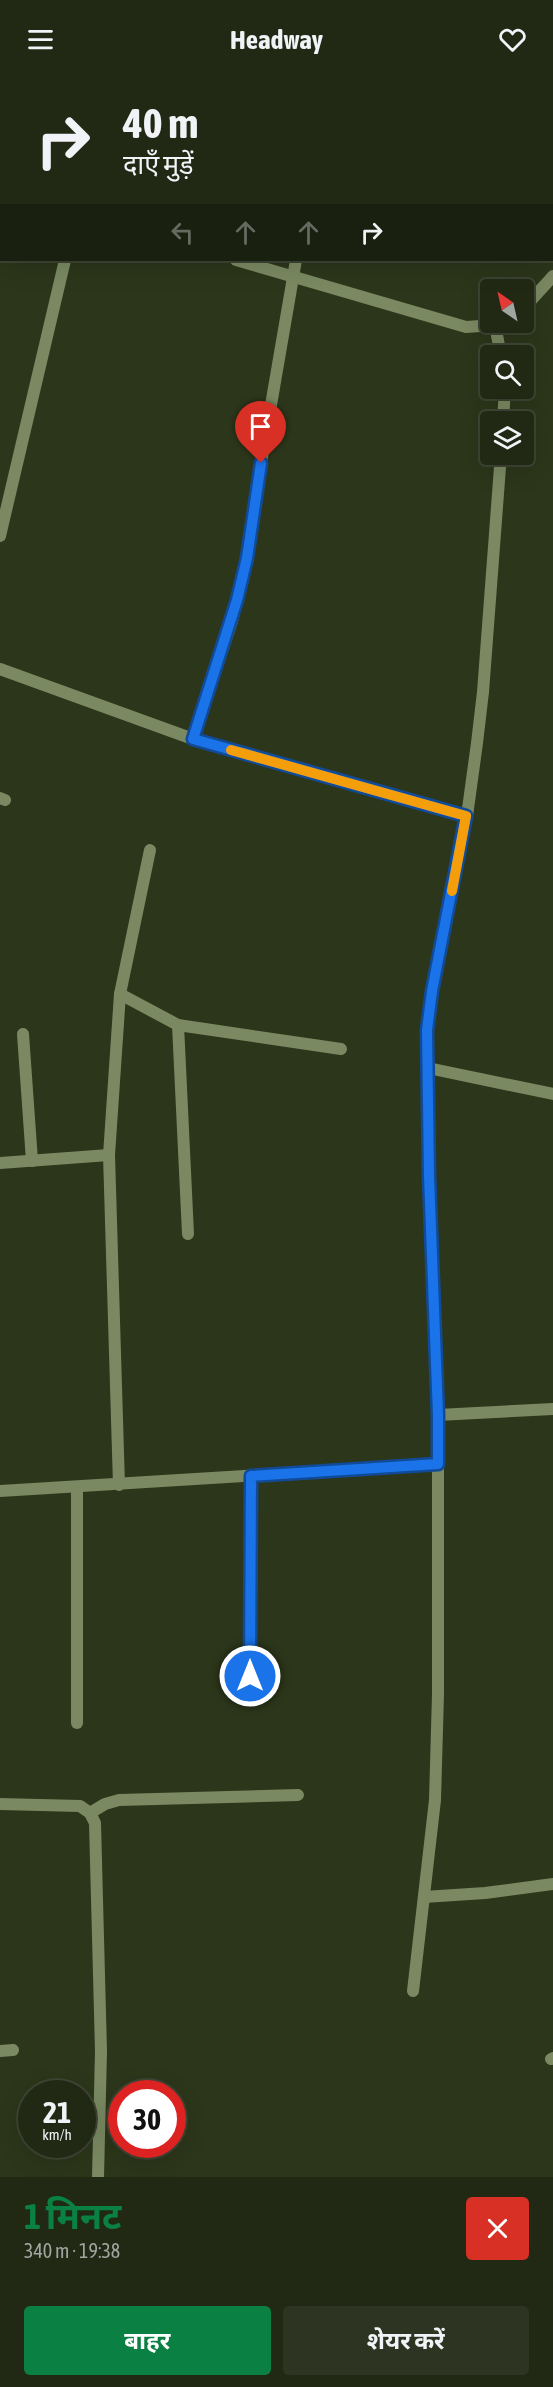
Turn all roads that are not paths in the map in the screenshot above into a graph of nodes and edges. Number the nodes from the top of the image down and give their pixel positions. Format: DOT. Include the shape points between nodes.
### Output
graph roads {
  1 [pos="65,261"];
  2 [pos="240,261"];
  3 [pos="297,261"];
  4 [pos="292,276"];
  5 [pos="553,276"];
  6 [pos="534,297"];
  7 [pos="480,326"];
  8 [pos="500,465"];
  9 [pos="0,536"];
  10 [pos="0,669"];
  11 [pos="193,739"];
  12 [pos="466,816"];
  13 [pos="150,850"];
  14 [pos="120,994"];
  15 [pos="178,1025"];
  16 [pos="23,1034"];
  17 [pos="341,1049"];
  18 [pos="428,1068"];
  19 [pos="553,1094"];
  20 [pos="109,1155"];
  21 [pos="33,1161"];
  22 [pos="0,1163"];
  23 [pos="188,1234"];
  24 [pos="553,1409"];
  25 [pos="438,1415"];
  26 [pos="438,1464"];
  27 [pos="251,1476"];
  28 [pos="119,1485"];
  29 [pos="77,1488"];
  30 [pos="0,1491"];
  31 [pos="250,1676"];
  32 [pos="77,1723"];
  33 [pos="298,1796"];
  34 [pos="0,1804"];
  35 [pos="90,1813"];
  36 [pos="553,1884"];
  37 [pos="424,1897"];
  38 [pos="413,1991"];
  39 [pos="0,2050"];
  40 [pos="13,2050"];
  41 [pos="98,2177"];
  1 -- 9 [label="street"];
  2 -- 4 [label="street"];
  3 -- 4 [label="street"];
  4 -- 7 [label="street" via="466,327"];
  4 -- 11 [label="street" via="247,558 232,621"];
  5 -- 6 [label="street"];
  8 -- 12 [label="street" via="483,693"];
  10 -- 11 [label="street"];
  11 -- 12 [label="street"];
  12 -- 18 [label="street" via="432,991"];
  13 -- 14 [label="street"];
  14 -- 15 [label="street"];
  14 -- 20 [label="street"];
  15 -- 17 [label="street"];
  15 -- 23 [label="street"];
  16 -- 21 [label="street"];
  18 -- 19 [label="street"];
  18 -- 25 [label="street"];
  20 -- 21 [label="street"];
  20 -- 28 [label="street"];
  21 -- 22 [label="street"];
  24 -- 25 [label="street"];
  25 -- 26 [label="street"];
  26 -- 27 [label="street"];
  26 -- 37 [label="street" via="435,1789"];
  27 -- 28 [label="street"];
  27 -- 31 [label="street"];
  28 -- 29 [label="street"];
  29 -- 30 [label="street"];
  29 -- 32 [label="street"];
  33 -- 35 [label="street" via="119,1800"];
  34 -- 35 [label="street" via="80,1806"];
  35 -- 41 [label="street" via="95,1823 102,2050"];
  36 -- 37 [label="street"];
  37 -- 38 [label="street"];
  39 -- 40 [label="street"];
}
